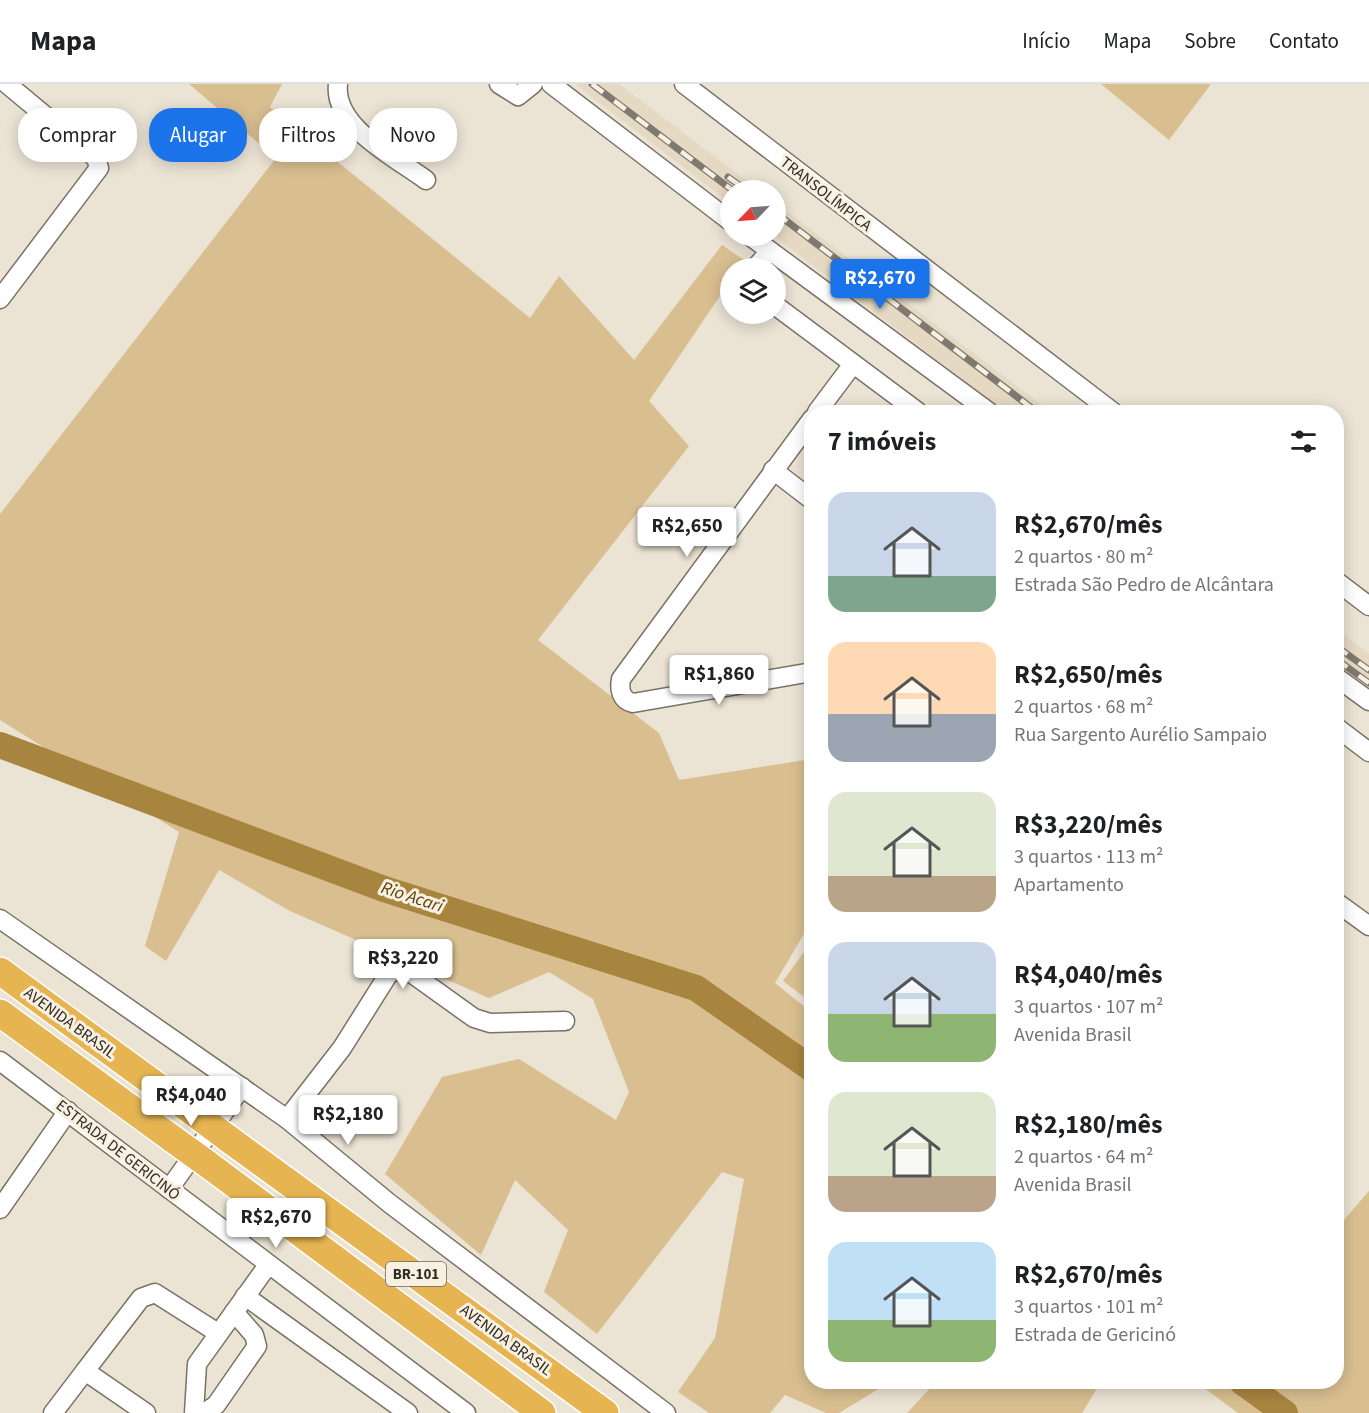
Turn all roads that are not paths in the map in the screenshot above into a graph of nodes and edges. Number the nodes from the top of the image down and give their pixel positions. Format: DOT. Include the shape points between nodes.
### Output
graph roads {
  1 [pos="7,84"];
  2 [pos="338,84"];
  3 [pos="499,84"];
  4 [pos="533,84"];
  5 [pos="551,84"];
  6 [pos="684,84"];
  7 [pos="426,180"];
  8 [pos="720,213"];
  9 [pos="763,246"];
  10 [pos="770,251"];
  11 [pos="764,258"];
  12 [pos="0,299"];
  13 [pos="786,314"];
  14 [pos="853,364"];
  15 [pos="822,405"];
  16 [pos="909,405"];
  17 [pos="979,405"];
  18 [pos="1104,405"];
  19 [pos="804,429"];
  20 [pos="773,470"];
  21 [pos="804,494"];
  22 [pos="1344,587"];
  23 [pos="1369,606"];
  24 [pos="804,673"];
  25 [pos="1344,683"];
  26 [pos="1369,701"];
  27 [pos="1344,733"];
  28 [pos="1369,752"];
  29 [pos="1344,908"];
  30 [pos="0,919"];
  31 [pos="1369,926"];
  32 [pos="0,972"];
  33 [pos="0,1013"];
  34 [pos="565,1021"];
  35 [pos="0,1060"];
  36 [pos="242,1087"];
  37 [pos="68,1111"];
  38 [pos="287,1119"];
  39 [pos="169,1189"];
  40 [pos="0,1209"];
  41 [pos="268,1265"];
  42 [pos="245,1296"];
  43 [pos="234,1312"];
  44 [pos="218,1333"];
  45 [pos="85,1371"];
  46 [pos="53,1413"];
  47 [pos="146,1413"];
  48 [pos="194,1413"];
  49 [pos="204,1413"];
  50 [pos="408,1413"];
  51 [pos="466,1413"];
  52 [pos="542,1413"];
  53 [pos="605,1413"];
  54 [pos="666,1413"];
  1 -- 12 [label="street" via="96,158 99,168"];
  2 -- 7 [label="street" via="340,109 354,126"];
  3 -- 4 [label="street" via="519,96"];
  5 -- 8 [label="street"];
  6 -- 18 [label="street, TRANSOLÍMPICA"];
  9 -- 10 [label="street"];
  10 -- 11 [label="street"];
  10 -- 17 [label="street"];
  13 -- 14 [label="street"];
  14 -- 15 [label="street"];
  14 -- 16 [label="street"];
  19 -- 20 [label="street"];
  20 -- 21 [label="street"];
  20 -- 24 [label="street" via="621,680 622,695 633,703"];
  22 -- 23 [label="street"];
  25 -- 26 [label="street"];
  27 -- 28 [label="street"];
  29 -- 31 [label="street"];
  30 -- 36 [label="street"];
  32 -- 53 [label="highway, AVENIDA BRASIL / BR-101, bridge"];
  33 -- 52 [label="highway, AVENIDA BRASIL / BR-101, bridge"];
  34 -- 38 [label="street" via="490,1023 474,1018 407,970 395,970"];
  35 -- 37 [label="street, ESTRADA DE GERICINÓ"];
  36 -- 38 [label="street"];
  36 -- 39 [label="street"];
  37 -- 39 [label="street, ESTRADA DE GERICINÓ"];
  37 -- 40 [label="street"];
  38 -- 54 [label="street" via="389,1203"];
  39 -- 41 [label="street, ESTRADA DE GERICINÓ"];
  41 -- 42 [label="street"];
  41 -- 51 [label="street, ESTRADA DE GERICINÓ"];
  42 -- 43 [label="street"];
  42 -- 50 [label="street"];
  43 -- 44 [label="street"];
  43 -- 49 [label="street" via="255,1335 257,1346 216,1405"];
  44 -- 45 [label="street" via="155,1293 141,1298"];
  44 -- 48 [label="street" via="195,1370"];
  45 -- 46 [label="street"];
  45 -- 47 [label="street"];
}
